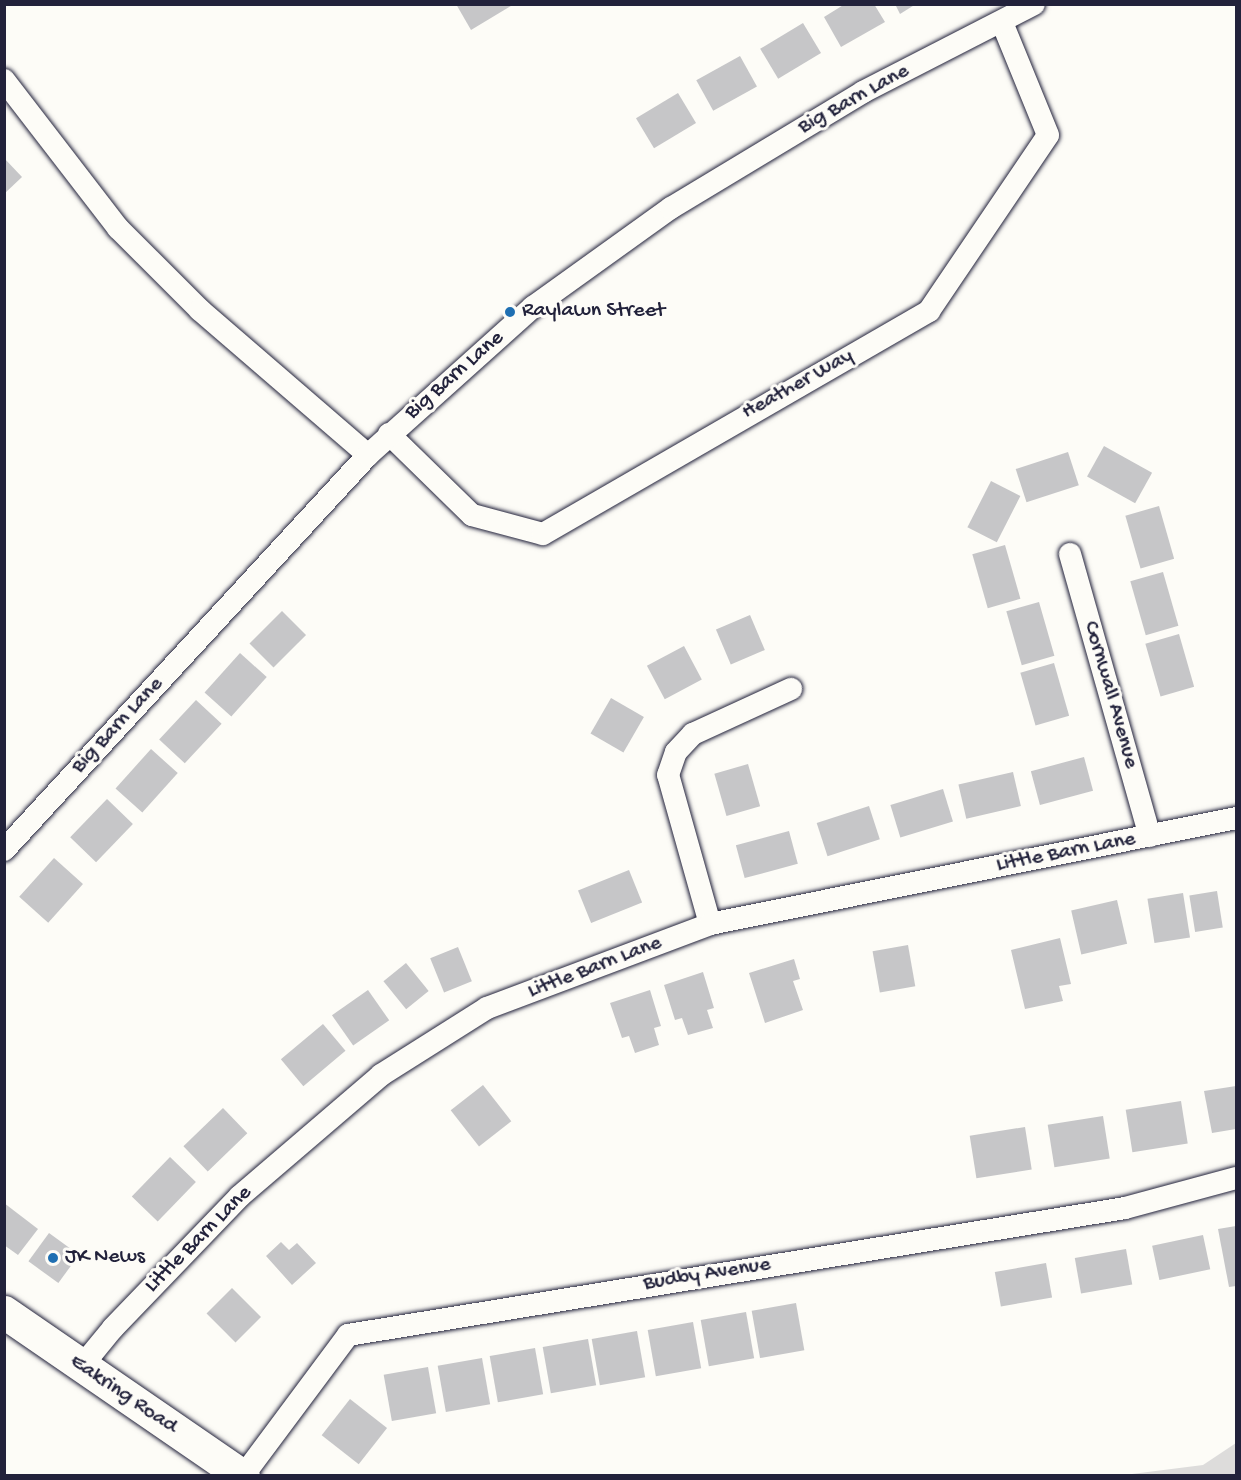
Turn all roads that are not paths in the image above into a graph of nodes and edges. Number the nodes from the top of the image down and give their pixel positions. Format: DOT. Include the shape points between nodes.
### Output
graph roads {
  1 [pos="1034,4"];
  2 [pos="1002,22"];
  3 [pos="4,80"];
  4 [pos="389,434"];
  5 [pos="368,455"];
  6 [pos="1070,554"];
  7 [pos="791,689"];
  8 [pos="1236,818"];
  9 [pos="1150,836"];
  10 [pos="4,850"];
  11 [pos="710,924"];
  12 [pos="1236,1178"];
  13 [pos="4,1312"];
  14 [pos="81,1367"];
  15 [pos="243,1476"];
  1 -- 2 [label="street, Big Barn Lane"];
  2 -- 4 [label="street, Big Barn Lane" via="863,92 671,208 533,307"];
  2 -- 4 [label="street, Heather Way" via="1048,135 929,311 543,534 472,515"];
  3 -- 5 [label="street" via="117,228 200,310"];
  4 -- 5 [label="street, Big Barn Lane"];
  5 -- 10 [label="street, Big Barn Lane"];
  6 -- 9 [label="street, Cornwall Avenue"];
  7 -- 11 [label="street" via="693,734 676,752 668,775"];
  8 -- 9 [label="street, Little Barn Lane"];
  9 -- 11 [label="street, Little Barn Lane"];
  11 -- 14 [label="street, Little Barn Lane" via="487,1008 381,1075 240,1196 113,1328"];
  12 -- 15 [label="street, Budby Avenue" via="1125,1208 348,1335"];
  13 -- 14 [label="street, Eakring Road"];
  14 -- 15 [label="street, Eakring Road"];
}
